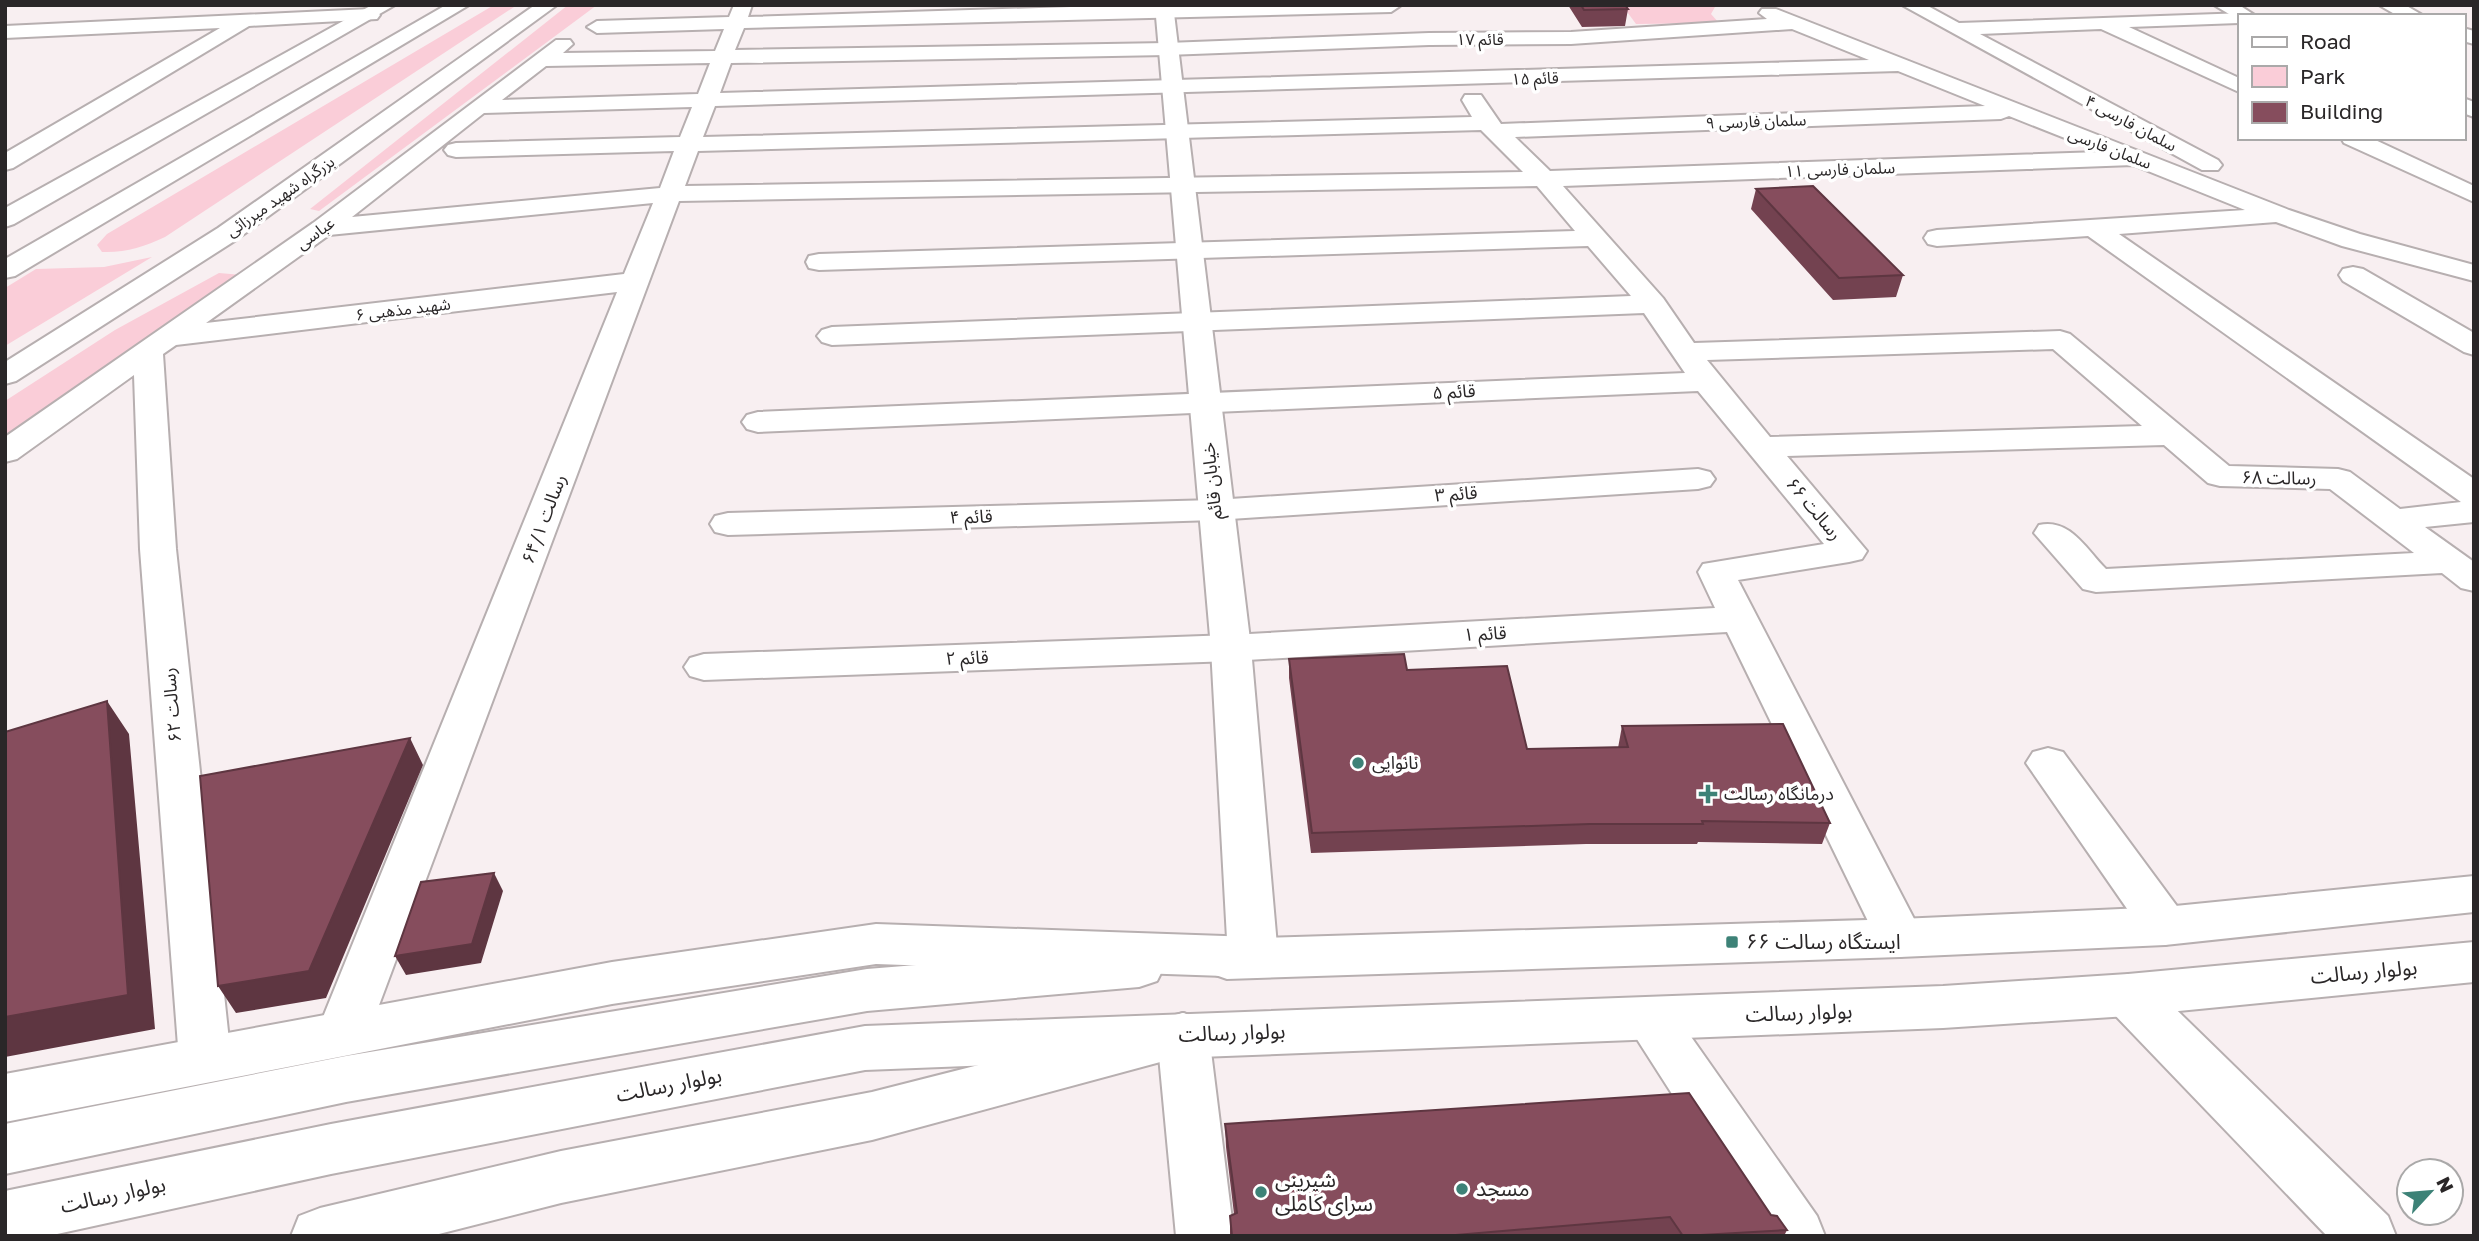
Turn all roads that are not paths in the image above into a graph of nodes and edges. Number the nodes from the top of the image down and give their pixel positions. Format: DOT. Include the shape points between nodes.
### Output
graph roads {
  1 [pos="272,5"];
  2 [pos="460,5"];
  3 [pos="548,5"];
  4 [pos="617,5"];
  5 [pos="1751,5"];
  6 [pos="1911,5"];
  7 [pos="2064,5"];
  8 [pos="2223,5"];
  9 [pos="2388,5"];
  10 [pos="1391,6"];
  11 [pos="1164,8"];
  12 [pos="378,10"];
  13 [pos="41,11"];
  14 [pos="739,13"];
  15 [pos="2243,14"];
  16 [pos="2410,14"];
  17 [pos="2238,17"];
  18 [pos="246,20"];
  19 [pos="1792,23"];
  20 [pos="2102,23"];
  21 [pos="597,27"];
  22 [pos="1956,29"];
  23 [pos="5,30"];
  24 [pos="1429,39"];
  25 [pos="1167,49"];
  26 [pos="723,58"];
  27 [pos="542,60"];
  28 [pos="1899,65"];
  29 [pos="1462,80"];
  30 [pos="1170,85"];
  31 [pos="2238,86"];
  32 [pos="707,99"];
  33 [pos="478,107"];
  34 [pos="2017,111"];
  35 [pos="1492,127"];
  36 [pos="1175,130"];
  37 [pos="2355,140"];
  38 [pos="690,146"];
  39 [pos="456,150"];
  40 [pos="2136,158"];
  41 [pos="5,163"];
  42 [pos="1544,179"];
  43 [pos="1181,187"];
  44 [pos="671,194"];
  45 [pos="2474,195"];
  46 [pos="2280,215"];
  47 [pos="5,219"];
  48 [pos="2094,228"];
  49 [pos="322,229"];
  50 [pos="1596,238"];
  51 [pos="1937,238"];
  52 [pos="2351,240"];
  53 [pos="1187,250"];
  54 [pos="819,262"];
  55 [pos="2474,262"];
  56 [pos="2434,264"];
  57 [pos="5,270"];
  58 [pos="2474,273"];
  59 [pos="2353,275"];
  60 [pos="637,281"];
  61 [pos="1653,304"];
  62 [pos="1195,321"];
  63 [pos="832,336"];
  64 [pos="158,344"];
  65 [pos="2474,346"];
  66 [pos="1686,352"];
  67 [pos="5,374"];
  68 [pos="1706,381"];
  69 [pos="1203,403"];
  70 [pos="758,422"];
  71 [pos="2169,435"];
  72 [pos="1761,447"];
  73 [pos="5,452"];
  74 [pos="1698,479"];
  75 [pos="2474,495"];
  76 [pos="1214,510"];
  77 [pos="2474,511"];
  78 [pos="2393,520"];
  79 [pos="728,524"];
  80 [pos="2052,533"];
  81 [pos="2462,571"];
  82 [pos="1740,619"];
  83 [pos="1231,648"];
  84 [pos="704,667"];
  85 [pos="2048,763"];
  86 [pos="2474,894"];
  87 [pos="2165,926"];
  88 [pos="1900,938"];
  89 [pos="1253,957"];
  90 [pos="2474,962"];
  91 [pos="2128,995"];
  92 [pos="1650,1019"];
  93 [pos="343,1032"];
  94 [pos="1183,1035"];
  95 [pos="205,1059"];
  96 [pos="5,1098"];
  97 [pos="5,1149"];
  98 [pos="5,1218"];
  99 [pos="320,1236"];
  100 [pos="1205,1236"];
  101 [pos="1796,1236"];
  102 [pos="2367,1236"];
  1 -- 18 [label="main road"];
  2 -- 57 [label="main road"];
  3 -- 67 [label="main road, بزرگراه شهید میرزائی" via="227,234"];
  4 -- 27 [label="main road, عباسی"];
  5 -- 19 [label="main road, سلمان فارسی"];
  6 -- 22 [label="main road, سلمان فارسی ۴"];
  7 -- 20 [label="main road"];
  8 -- 15 [label="main road"];
  9 -- 16 [label="main road"];
  10 -- 11 [label="main road"];
  10 -- 24 [label="main road"];
  11 -- 14 [label="main road" via="958,15"];
  11 -- 25 [label="main road, خیابان قائم"];
  12 -- 18 [label="main road"];
  12 -- 47 [label="main road"];
  13 -- 23 [label="main road"];
  14 -- 21 [label="main road"];
  14 -- 26 [label="main road, رسالت ۶۴/۱"];
  17 -- 20 [label="main road"];
  18 -- 23 [label="main road"];
  18 -- 41 [label="main road"];
  19 -- 24 [label="main road, قائم ۱۷" via="1572,38"];
  19 -- 28 [label="main road, سلمان فارسی"];
  20 -- 22 [label="main road"];
  20 -- 31 [label="main road"];
  22 -- 52 [label="main road, سلمان فارسی ۴"];
  24 -- 25 [label="main road, قائم ۱۷"];
  25 -- 26 [label="main road, قائم ۱۷"];
  25 -- 30 [label="main road, خیابان قائم"];
  26 -- 27 [label="main road, قائم ۱۷"];
  26 -- 32 [label="main road, رسالت ۶۴/۱"];
  27 -- 33 [label="main road, عباسی"];
  28 -- 29 [label="main road, قائم ۱۵"];
  28 -- 34 [label="main road, سلمان فارسی"];
  29 -- 30 [label="main road, قائم ۱۵"];
  29 -- 35 [label="main road, رسالت ۶۶"];
  30 -- 32 [label="main road, قائم ۱۵"];
  30 -- 36 [label="main road, خیابان قائم"];
  32 -- 33 [label="main road, قائم ۱۵"];
  32 -- 38 [label="main road, رسالت ۶۴/۱"];
  33 -- 49 [label="main road, عباسی"];
  34 -- 35 [label="main road, سلمان فارسی ۹"];
  34 -- 40 [label="main road, سلمان فارسی"];
  35 -- 36 [label="main road, سلمان فارسی ۹"];
  35 -- 42 [label="main road, رسالت ۶۶"];
  36 -- 38 [label="main road, سلمان فارسی ۹"];
  36 -- 43 [label="main road, خیابان قائم"];
  37 -- 45 [label="main road"];
  38 -- 39 [label="main road, سلمان فارسی ۹"];
  38 -- 44 [label="main road, رسالت ۶۴/۱"];
  40 -- 42 [label="main road, سلمان فارسی ۱۱"];
  40 -- 46 [label="main road, سلمان فارسی"];
  42 -- 43 [label="main road, سلمان فارسی ۱۱"];
  42 -- 50 [label="main road, رسالت ۶۶"];
  43 -- 44 [label="main road, سلمان فارسی ۱۱"];
  43 -- 53 [label="main road, خیابان قائم"];
  44 -- 49 [label="main road, سلمان فارسی ۱۱"];
  44 -- 60 [label="main road, رسالت ۶۴/۱"];
  46 -- 48 [label="main road"];
  46 -- 52 [label="main road, سلمان فارسی"];
  48 -- 51 [label="main road"];
  48 -- 75 [label="main road"];
  49 -- 64 [label="main road, عباسی"];
  50 -- 53 [label="main road"];
  50 -- 61 [label="main road, رسالت ۶۶"];
  52 -- 56 [label="main road, سلمان فارسی"];
  53 -- 54 [label="main road"];
  53 -- 62 [label="main road, خیابان قائم"];
  55 -- 56 [label="main road"];
  56 -- 58 [label="main road, سلمان فارسی"];
  59 -- 65 [label="main road"];
  60 -- 64 [label="main road, شهید مذهبی ۶"];
  60 -- 93 [label="main road, رسالت ۶۴/۱"];
  61 -- 62 [label="main road"];
  61 -- 66 [label="main road, رسالت ۶۶"];
  62 -- 63 [label="main road"];
  62 -- 69 [label="main road, خیابان قائم"];
  64 -- 73 [label="main road, عباسی"];
  64 -- 95 [label="main road, رسالت ۶۲" via="158,549"];
  66 -- 68 [label="main road, رسالت ۶۶"];
  66 -- 71 [label="main road, رسالت ۶۸" via="2060,340"];
  68 -- 69 [label="main road, قائم ۵"];
  68 -- 72 [label="main road, رسالت ۶۶"];
  69 -- 70 [label="main road, قائم ۵"];
  69 -- 76 [label="main road, خیابان قائم"];
  71 -- 72 [label="main road"];
  71 -- 78 [label="main road, رسالت ۶۸" via="2220,476 2338,479"];
  72 -- 82 [label="main road, رسالت ۶۶" via="1849,551 1716,572"];
  74 -- 76 [label="main road, قائم ۳"];
  76 -- 79 [label="main road, قائم ۴"];
  76 -- 83 [label="main road, خیابان قائم"];
  77 -- 78 [label="main road"];
  78 -- 81 [label="main road, رسالت ۶۸"];
  80 -- 81 [label="main road" via="2096,581"];
  82 -- 83 [label="main road, قائم ۱"];
  82 -- 88 [label="main road, رسالت ۶۶"];
  83 -- 84 [label="main road, قائم ۲"];
  83 -- 89 [label="main road, خیابان قائم"];
  85 -- 87 [label="main road"];
  86 -- 87 [label="main road"];
  87 -- 88 [label="main road"];
  88 -- 89 [label="main road"];
  89 -- 93 [label="main road" via="876,944 612,983"];
  89 -- 97 [label="main road" via="867,990 346,1079"];
  90 -- 91 [label="main road, بولوار رسالت"];
  91 -- 92 [label="main road, بولوار رسالت"];
  91 -- 102 [label="main road"];
  92 -- 94 [label="main road, بولوار رسالت"];
  92 -- 101 [label="main road"];
  93 -- 95 [label="main road"];
  94 -- 98 [label="main road, بولوار رسالت" via="865,1048 331,1149"];
  94 -- 99 [label="main road" via="872,1116 561,1177"];
  94 -- 100 [label="main road"];
  95 -- 96 [label="main road"];
}
